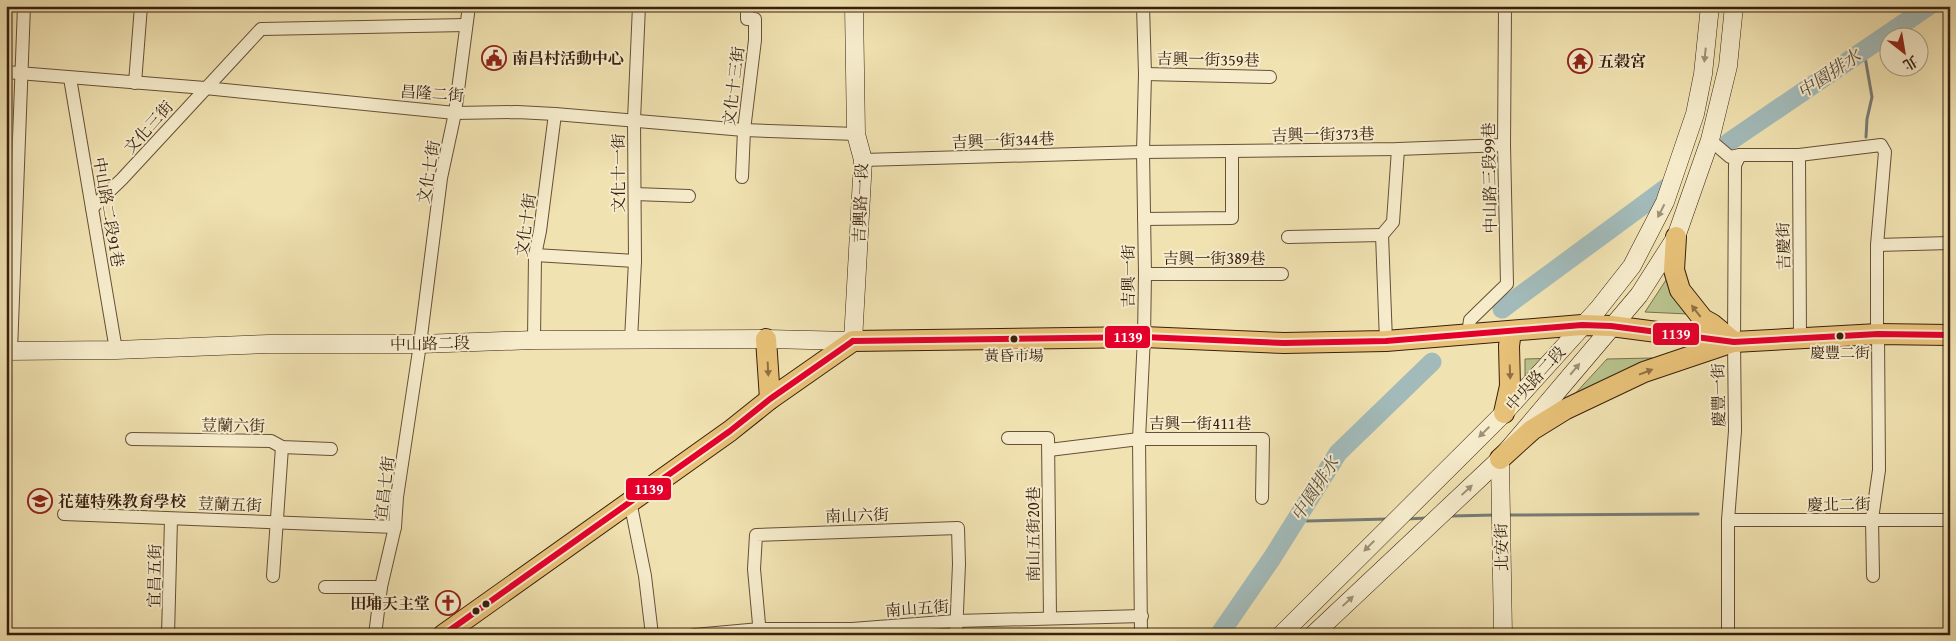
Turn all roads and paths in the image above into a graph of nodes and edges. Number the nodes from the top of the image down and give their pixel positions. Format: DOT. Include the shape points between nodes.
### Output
graph roads {
  1 [pos="24,6"];
  2 [pos="141,6"];
  3 [pos="469,6"];
  4 [pos="639,6"];
  5 [pos="747,6"];
  6 [pos="854,6"];
  7 [pos="1143,6"];
  8 [pos="1505,6"];
  9 [pos="1710,6"];
  10 [pos="1734,6"];
  11 [pos="466,25"];
  12 [pos="6,72"];
  13 [pos="22,72"];
  14 [pos="1145,74"];
  15 [pos="1270,77"];
  16 [pos="70,78"];
  17 [pos="134,83"];
  18 [pos="205,88"];
  19 [pos="455,113"];
  20 [pos="556,114"];
  21 [pos="634,120"];
  22 [pos="744,130"];
  23 [pos="856,134"];
  24 [pos="1710,140"];
  25 [pos="1504,145"];
  26 [pos="1398,149"];
  27 [pos="1232,151"];
  28 [pos="1143,152"];
  29 [pos="1740,155"];
  30 [pos="1798,155"];
  31 [pos="863,160"];
  32 [pos="742,177"];
  33 [pos="635,194"];
  34 [pos="689,196"];
  35 [pos="92,208"];
  36 [pos="1144,218"];
  37 [pos="1382,235"];
  38 [pos="1288,237"];
  39 [pos="1676,237"];
  40 [pos="1950,243"];
  41 [pos="1877,246"];
  42 [pos="10,252"];
  43 [pos="535,255"];
  44 [pos="635,261"];
  45 [pos="1145,274"];
  46 [pos="1282,274"];
  47 [pos="1582,325"];
  48 [pos="1611,326"];
  49 [pos="1510,331"];
  50 [pos="1468,334"];
  51 [pos="1878,334"];
  52 [pos="1950,335"];
  53 [pos="1144,337"];
  54 [pos="1800,337"];
  55 [pos="766,339"];
  56 [pos="534,340"];
  57 [pos="630,340"];
  58 [pos="853,341"];
  59 [pos="1386,341"];
  60 [pos="1734,342"];
  61 [pos="420,344"];
  62 [pos="116,350"];
  63 [pos="9,351"];
  64 [pos="770,399"];
  65 [pos="1504,413"];
  66 [pos="1008,438"];
  67 [pos="132,439"];
  68 [pos="1139,439"];
  69 [pos="282,447"];
  70 [pos="331,449"];
  71 [pos="1049,450"];
  72 [pos="1500,459"];
  73 [pos="1262,498"];
  74 [pos="630,501"];
  75 [pos="64,514"];
  76 [pos="171,518"];
  77 [pos="1872,519"];
  78 [pos="1728,520"];
  79 [pos="1950,520"];
  80 [pos="276,522"];
  81 [pos="395,527"];
  82 [pos="273,576"];
  83 [pos="1873,576"];
  84 [pos="325,587"];
  85 [pos="381,588"];
  86 [pos="1142,616"];
  87 [pos="1050,618"];
  88 [pos="956,621"];
  89 [pos="760,632"];
  90 [pos="168,635"];
  91 [pos="375,635"];
  92 [pos="444,635"];
  93 [pos="652,635"];
  94 [pos="694,635"];
  95 [pos="956,635"];
  96 [pos="1141,635"];
  97 [pos="1281,635"];
  98 [pos="1313,635"];
  99 [pos="1503,635"];
  100 [pos="1728,635"];
  1 -- 13 [label="street"];
  2 -- 17 [label="street"];
  3 -- 11 [label="street, 文化七街"];
  4 -- 21 [label="street, 文化十一街"];
  5 -- 22 [label="street, 文化十三街" via="747,19 755,19"];
  6 -- 23 [label="street, 吉興路一段"];
  7 -- 14 [label="street, 吉興一街"];
  8 -- 25 [label="street, 中山路三段99巷"];
  9 -- 47 [label="street, 中央路二段, one-way" via="1703,74 1666,202 1632,266"];
  10 -- 24 [label="street, 中央路二段" via="1728,66"];
  11 -- 18 [label="street, 文化三街" via="261,29"];
  11 -- 19 [label="street, 文化七街"];
  12 -- 13 [label="street, 昌隆二街"];
  13 -- 16 [label="street, 昌隆二街"];
  13 -- 42 [label="street"];
  14 -- 15 [label="street, 吉興一街359巷"];
  14 -- 28 [label="street, 吉興一街"];
  16 -- 17 [label="street, 昌隆二街"];
  16 -- 35 [label="street, 中山路二段91巷"];
  17 -- 18 [label="street, 昌隆二街"];
  18 -- 19 [label="street, 昌隆二街"];
  18 -- 35 [label="street, 文化三街"];
  19 -- 20 [label="street, 昌隆二街"];
  19 -- 61 [label="street, 文化七街" via="442,178"];
  20 -- 21 [label="street, 昌隆二街"];
  20 -- 43 [label="street, 文化十街"];
  21 -- 22 [label="street, 昌隆二街"];
  21 -- 33 [label="street, 文化十一街"];
  22 -- 23 [label="street, 昌隆二街"];
  22 -- 32 [label="street, 文化十三街"];
  23 -- 31 [label="street, 吉興路一段"];
  24 -- 29 [label="street" via="1730,157"];
  24 -- 39 [label="street, 中央路二段"];
  25 -- 26 [label="street, 吉興一街373巷"];
  25 -- 50 [label="street, 中山路三段99巷" via="1507,284 1470,320"];
  26 -- 27 [label="street, 吉興一街373巷"];
  26 -- 37 [label="street" via="1393,222"];
  27 -- 28 [label="street, 吉興一街373巷"];
  27 -- 36 [label="street" via="1232,218"];
  28 -- 31 [label="street, 吉興一街344巷"];
  28 -- 36 [label="street, 吉興一街"];
  29 -- 30 [label="street"];
  29 -- 60 [label="street, 慶豐一街" via="1735,165"];
  30 -- 41 [label="street" via="1881,145 1885,152"];
  30 -- 54 [label="street, 吉慶街"];
  31 -- 58 [label="street, 吉興路一段"];
  33 -- 34 [label="street"];
  33 -- 44 [label="street, 文化十一街"];
  35 -- 62 [label="street, 中山路二段91巷"];
  36 -- 45 [label="street, 吉興一街"];
  37 -- 38 [label="street"];
  37 -- 59 [label="street"];
  39 -- 48 [label="street, 中央路二段" via="1639,295"];
  60 -- 39 [label="main road, one-way" via="1703,319 1680,290 1674,270"];
  40 -- 41 [label="street"];
  41 -- 51 [label="street"];
  42 -- 63 [label="street"];
  43 -- 44 [label="street"];
  43 -- 56 [label="street, 文化十街"];
  44 -- 57 [label="street, 文化十一街"];
  45 -- 46 [label="street, 吉興一街389巷"];
  45 -- 53 [label="street, 吉興一街"];
  47 -- 48 [label="main road"];
  47 -- 49 [label="main road"];
  47 -- 65 [label="street, 中央路二段"];
  48 -- 60 [label="main road"];
  72 -- 48 [label="street, 中央路二段, one-way"];
  49 -- 50 [label="main road"];
  49 -- 65 [label="main road, one-way" via="1510,386"];
  50 -- 59 [label="main road"];
  51 -- 52 [label="main road"];
  51 -- 54 [label="main road"];
  51 -- 77 [label="street" via="1879,470"];
  53 -- 58 [label="main road"];
  53 -- 59 [label="main road" via="1284,343"];
  53 -- 68 [label="street, 吉興一街"];
  54 -- 60 [label="main road"];
  55 -- 57 [label="street, 中山路二段"];
  55 -- 58 [label="street, 中山路二段"];
  55 -- 64 [label="main road, one-way"];
  56 -- 57 [label="street, 中山路二段"];
  56 -- 61 [label="street, 中山路二段"];
  58 -- 64 [label="main road"];
  72 -- 60 [label="main road, one-way" via="1532,430 1566,409 1644,372"];
  60 -- 78 [label="street, 慶豐一街" via="1735,431"];
  61 -- 62 [label="street, 中山路二段" via="269,344"];
  61 -- 81 [label="street, 宜昌七街"];
  62 -- 63 [label="street, 中山路二段"];
  64 -- 74 [label="main road"];
  65 -- 97 [label="street, 中央路二段, one-way"];
  66 -- 71 [label="street" via="1048,438"];
  67 -- 69 [label="street, 荳蘭六街" via="271,441"];
  68 -- 71 [label="street"];
  68 -- 73 [label="street, 吉興一街411巷" via="1263,439"];
  68 -- 86 [label="street, 吉興一街"];
  69 -- 70 [label="street, 荳蘭六街"];
  69 -- 80 [label="street"];
  71 -- 87 [label="street, 南山五街20巷"];
  98 -- 72 [label="street, 中央路二段, one-way"];
  72 -- 99 [label="street, 北安街"];
  74 -- 92 [label="main road"];
  74 -- 93 [label="street" via="645,576"];
  75 -- 76 [label="street, 荳蘭五街"];
  76 -- 80 [label="street, 荳蘭五街"];
  76 -- 90 [label="street, 宜昌五街"];
  77 -- 78 [label="street, 慶北二街"];
  77 -- 79 [label="street, 慶北二街"];
  77 -- 83 [label="street"];
  78 -- 100 [label="street, 慶豐一街"];
  80 -- 81 [label="street, 荳蘭五街"];
  80 -- 82 [label="street"];
  81 -- 85 [label="street, 宜昌七街"];
  84 -- 85 [label="street"];
  85 -- 91 [label="street, 宜昌七街"];
  86 -- 87 [label="street, 南山五街"];
  86 -- 96 [label="street, 吉興一街"];
  87 -- 88 [label="street, 南山五街"];
  88 -- 89 [label="street, 南山五街"];
  88 -- 89 [label="street, 南山六街" via="958,528 756,535 754,569"];
  88 -- 95 [label="street"];
  89 -- 94 [label="street, 南山五街"];
}
